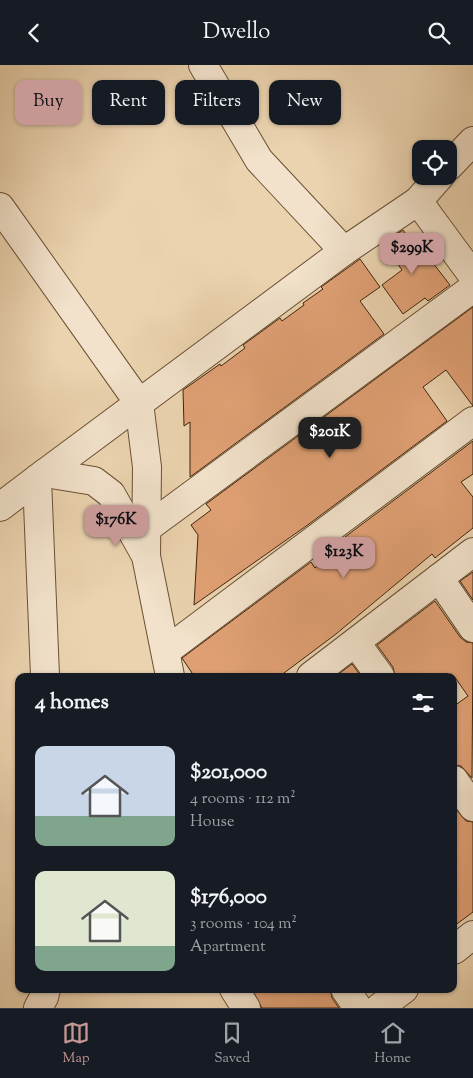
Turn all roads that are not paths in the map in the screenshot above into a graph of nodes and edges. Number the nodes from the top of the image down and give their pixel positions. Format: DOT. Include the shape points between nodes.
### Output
graph roads {
  1 [pos="203,65"];
  2 [pos="473,141"];
  3 [pos="457,158"];
  4 [pos="432,185"];
  5 [pos="418,201"];
  6 [pos="0,207"];
  7 [pos="344,251"];
  8 [pos="473,276"];
  9 [pos="473,288"];
  10 [pos="139,403"];
  11 [pos="473,421"];
  12 [pos="41,476"];
  13 [pos="0,507"];
  14 [pos="147,528"];
  15 [pos="473,552"];
  16 [pos="146,556"];
  17 [pos="439,578"];
  18 [pos="473,628"];
  19 [pos="356,643"];
  20 [pos="168,664"];
  21 [pos="45,673"];
  22 [pos="316,673"];
  23 [pos="378,673"];
  24 [pos="457,784"];
  25 [pos="473,807"];
  26 [pos="473,935"];
  27 [pos="457,948"];
  28 [pos="45,993"];
  29 [pos="237,993"];
  30 [pos="347,993"];
  31 [pos="399,993"];
  32 [pos="38,1008"];
  33 [pos="246,1008"];
  34 [pos="358,1008"];
  35 [pos="379,1008"];
  1 -- 7 [label="street" via="258,160"];
  2 -- 3 [label="street"];
  4 -- 5 [label="street"];
  5 -- 7 [label="street"];
  5 -- 8 [label="street"];
  6 -- 10 [label="street"];
  7 -- 10 [label="street"];
  9 -- 14 [label="street"];
  10 -- 12 [label="street"];
  10 -- 14 [label="street" via="147,467"];
  11 -- 20 [label="street"];
  12 -- 13 [label="street"];
  12 -- 16 [label="street" via="94,481 110,495"];
  12 -- 21 [label="street"];
  14 -- 16 [label="street"];
  15 -- 17 [label="street"];
  16 -- 20 [label="street"];
  17 -- 18 [label="street"];
  17 -- 19 [label="street"];
  19 -- 22 [label="street"];
  19 -- 23 [label="street"];
  24 -- 25 [label="street"];
  26 -- 27 [label="street"];
  28 -- 32 [label="street"];
  29 -- 33 [label="street"];
  30 -- 34 [label="street"];
  31 -- 35 [label="street"];
}
